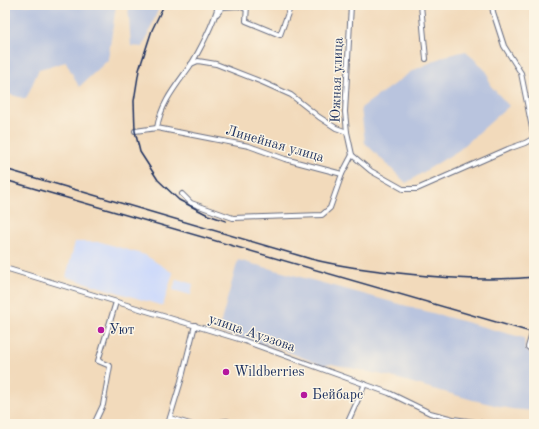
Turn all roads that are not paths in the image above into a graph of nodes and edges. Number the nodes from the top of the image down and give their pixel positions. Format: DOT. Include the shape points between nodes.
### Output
graph roads {
  1 [pos="218,5"];
  2 [pos="290,5"];
  3 [pos="351,5"];
  4 [pos="422,5"];
  5 [pos="492,5"];
  6 [pos="247,7"];
  7 [pos="216,16"];
  8 [pos="426,58"];
  9 [pos="191,64"];
  10 [pos="157,128"];
  11 [pos="135,131"];
  12 [pos="347,132"];
  13 [pos="534,138"];
  14 [pos="352,155"];
  15 [pos="342,174"];
  16 [pos="182,194"];
  17 [pos="5,268"];
  18 [pos="116,302"];
  19 [pos="195,325"];
  20 [pos="534,327"];
  21 [pos="534,352"];
  22 [pos="365,384"];
  23 [pos="170,418"];
  24 [pos="453,419"];
  25 [pos="94,424"];
  26 [pos="168,424"];
  27 [pos="190,424"];
  28 [pos="206,424"];
  29 [pos="235,424"];
  30 [pos="347,424"];
  31 [pos="452,424"];
  32 [pos="490,424"];
  1 -- 7 [label="street"];
  2 -- 6 [label="street" via="280,35 246,21"];
  3 -- 12 [label="street, Южная улица" via="345,112"];
  4 -- 8 [label="street"];
  5 -- 13 [label="street" via="504,46 521,73"];
  6 -- 7 [label="street" via="223,7"];
  7 -- 9 [label="street"];
  9 -- 10 [label="street" via="169,94"];
  9 -- 12 [label="street" via="198,61 216,64 262,82 291,95 319,117"];
  10 -- 11 [label="street, Линейная улица"];
  10 -- 15 [label="street, Линейная улица" via="249,146 285,159"];
  12 -- 14 [label="street, Южная улица"];
  13 -- 14 [label="street" via="417,189 403,189 371,171"];
  14 -- 15 [label="street"];
  15 -- 16 [label="street" via="330,208 322,215 233,218 191,203"];
  17 -- 18 [label="street, улица Ауэзова"];
  18 -- 19 [label="street, улица Ауэзова"];
  18 -- 25 [label="street" via="98,361 110,366 103,405"];
  19 -- 22 [label="street, улица Ауэзова"];
  19 -- 23 [label="street"];
  20 -- 21 [label="street" via="528,347"];
  22 -- 24 [label="street, улица Ауэзова" via="430,413"];
  22 -- 30 [label="street"];
  23 -- 26 [label="street"];
  23 -- 27 [label="street"];
  24 -- 31 [label="street"];
  24 -- 32 [label="street, улица Ауэзова"];
  28 -- 29 [label="street"];
}
